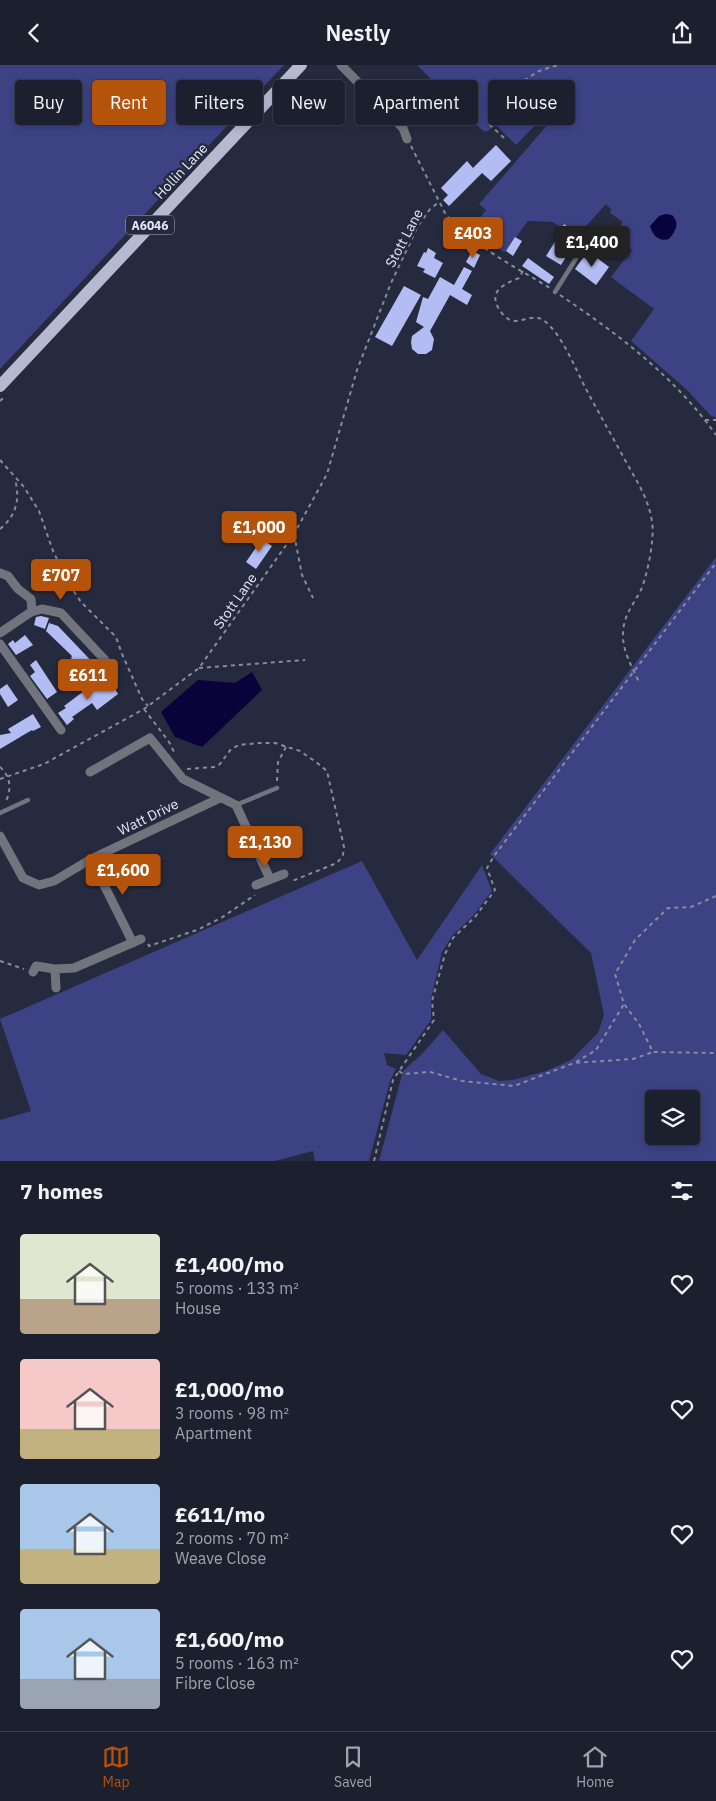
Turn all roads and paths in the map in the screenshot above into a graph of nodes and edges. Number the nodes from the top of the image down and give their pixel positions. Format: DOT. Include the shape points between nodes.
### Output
graph roads {
  1 [pos="301,65"];
  2 [pos="341,65"];
  3 [pos="558,65"];
  4 [pos="504,138"];
  5 [pos="407,139"];
  6 [pos="439,202"];
  7 [pos="587,241"];
  8 [pos="523,271"];
  9 [pos="555,292"];
  10 [pos="0,386"];
  11 [pos="705,420"];
  12 [pos="716,420"];
  13 [pos="0,460"];
  14 [pos="15,477"];
  15 [pos="0,529"];
  16 [pos="294,534"];
  17 [pos="716,563"];
  18 [pos="0,573"];
  19 [pos="313,598"];
  20 [pos="32,612"];
  21 [pos="0,633"];
  22 [pos="96,635"];
  23 [pos="88,641"];
  24 [pos="0,644"];
  25 [pos="305,660"];
  26 [pos="105,661"];
  27 [pos="199,668"];
  28 [pos="634,671"];
  29 [pos="640,684"];
  30 [pos="148,706"];
  31 [pos="61,729"];
  32 [pos="286,747"];
  33 [pos="0,767"];
  34 [pos="90,773"];
  35 [pos="7,777"];
  36 [pos="0,779"];
  37 [pos="276,788"];
  38 [pos="220,798"];
  39 [pos="28,800"];
  40 [pos="236,805"];
  41 [pos="1,810"];
  42 [pos="0,836"];
  43 [pos="92,859"];
  44 [pos="284,874"];
  45 [pos="270,879"];
  46 [pos="256,885"];
  47 [pos="716,896"];
  48 [pos="137,941"];
  49 [pos="0,961"];
  50 [pos="55,969"];
  51 [pos="33,972"];
  52 [pos="56,988"];
  53 [pos="624,1004"];
  54 [pos="653,1052"];
  55 [pos="716,1053"];
  56 [pos="574,1063"];
  57 [pos="399,1071"];
  58 [pos="374,1161"];
  1 -- 10 [label="main road, Hollin Lane / A6046"];
  2 -- 5 [label="street" via="403,128"];
  3 -- 4 [label="path" via="539,71 492,107 488,119 490,125"];
  6 -- 16 [label="path, Stott Lane" via="418,226 391,283 356,370 327,474"];
  7 -- 9 [label="lane"];
  8 -- 28 [label="path" via="519,278 505,283 497,291 495,302 500,312 520,321 529,317 542,320 556,333 645,495 652,523 652,546 640,591 627,612 623,638"];
  11 -- 12 [label="path"];
  13 -- 14 [label="path"];
  14 -- 15 [label="path" via="19,493 17,505"];
  14 -- 30 [label="path" via="38,511 69,584 81,602 116,637"];
  16 -- 19 [label="path" via="302,575"];
  16 -- 27 [label="path, Stott Lane"];
  17 -- 28 [label="path"];
  18 -- 20 [label="street" via="8,576 31,599"];
  20 -- 21 [label="street"];
  20 -- 23 [label="street" via="42,609 61,613"];
  22 -- 23 [label="street"];
  23 -- 26 [label="street"];
  24 -- 31 [label="street"];
  25 -- 27 [label="path"];
  27 -- 30 [label="path, Stott Lane"];
  28 -- 29 [label="path"];
  28 -- 57 [label="path" via="494,856 487,868 495,890 475,917 453,938 445,954 432,1001 434,1020"];
  30 -- 35 [label="path, Stott Lane" via="44,764"];
  32 -- 37 [label="path" via="278,762"];
  33 -- 35 [label="path"];
  34 -- 38 [label="street" via="150,738 183,779"];
  35 -- 36 [label="path, Stott Lane"];
  35 -- 41 [label="path" via="8,796"];
  37 -- 40 [label="lane"];
  38 -- 40 [label="street"];
  38 -- 43 [label="street, Watt Drive"];
  39 -- 41 [label="lane"];
  40 -- 45 [label="street"];
  42 -- 43 [label="street, Watt Drive" via="22,879 39,885 54,881"];
  43 -- 48 [label="street"];
  44 -- 45 [label="street"];
  45 -- 46 [label="street"];
  46 -- 48 [label="path" via="256,894 197,930 149,945"];
  47 -- 53 [label="path" via="691,907 668,908 635,940 615,974"];
  48 -- 50 [label="street" via="74,968"];
  49 -- 51 [label="path"];
  50 -- 51 [label="street" via="36,966"];
  50 -- 52 [label="street"];
  53 -- 54 [label="path"];
  53 -- 56 [label="path" via="596,1050"];
  54 -- 55 [label="path"];
  54 -- 56 [label="path" via="633,1059"];
  56 -- 57 [label="path" via="514,1086 462,1081 430,1072 404,1074"];
  57 -- 58 [label="path" via="393,1079"];
}
